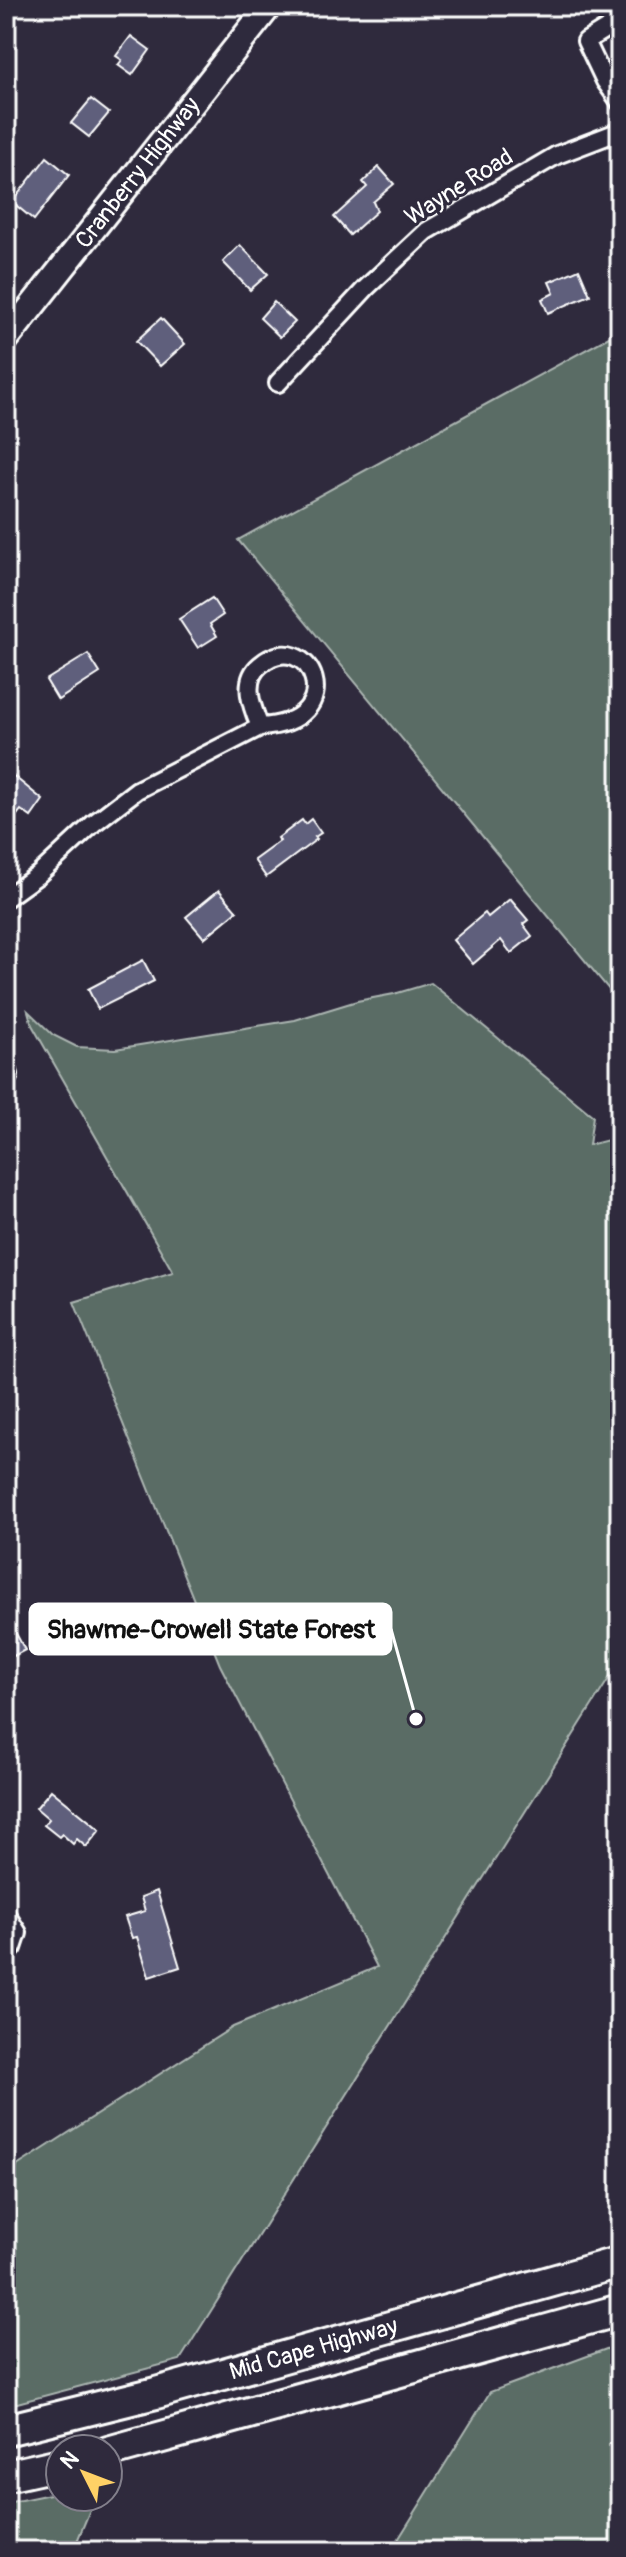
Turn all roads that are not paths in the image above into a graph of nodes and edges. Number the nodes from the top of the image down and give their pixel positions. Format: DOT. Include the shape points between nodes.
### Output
graph roads {
  1 [pos="269,6"];
  2 [pos="620,20"];
  3 [pos="620,102"];
  4 [pos="620,131"];
  5 [pos="6,339"];
  6 [pos="278,383"];
  7 [pos="260,727"];
  8 [pos="6,898"];
  9 [pos="6,1065"];
  10 [pos="6,1080"];
  11 [pos="6,1914"];
  12 [pos="6,1955"];
  13 [pos="620,2262"];
  14 [pos="620,2310"];
  15 [pos="6,2430"];
  16 [pos="124,2448"];
  17 [pos="44,2468"];
  18 [pos="6,2476"];
  1 -- 5 [label="main road, Cranberry Highway"];
  2 -- 3 [label="street" via="586,41"];
  4 -- 6 [label="street, Wayne Road" via="557,155 427,231"];
  7 -- 7 [label="street" via="250,703 250,681 257,667 274,654 292,654 316,679 314,697 294,719"];
  7 -- 8 [label="street" via="137,790"];
  9 -- 10 [label="street"];
  11 -- 12 [label="street" via="18,1933"];
  13 -- 15 [label="highway, Mid Cape Highway"];
  14 -- 16 [label="highway, Mid Cape Highway"];
  17 -- 18 [label="highway"];
}
